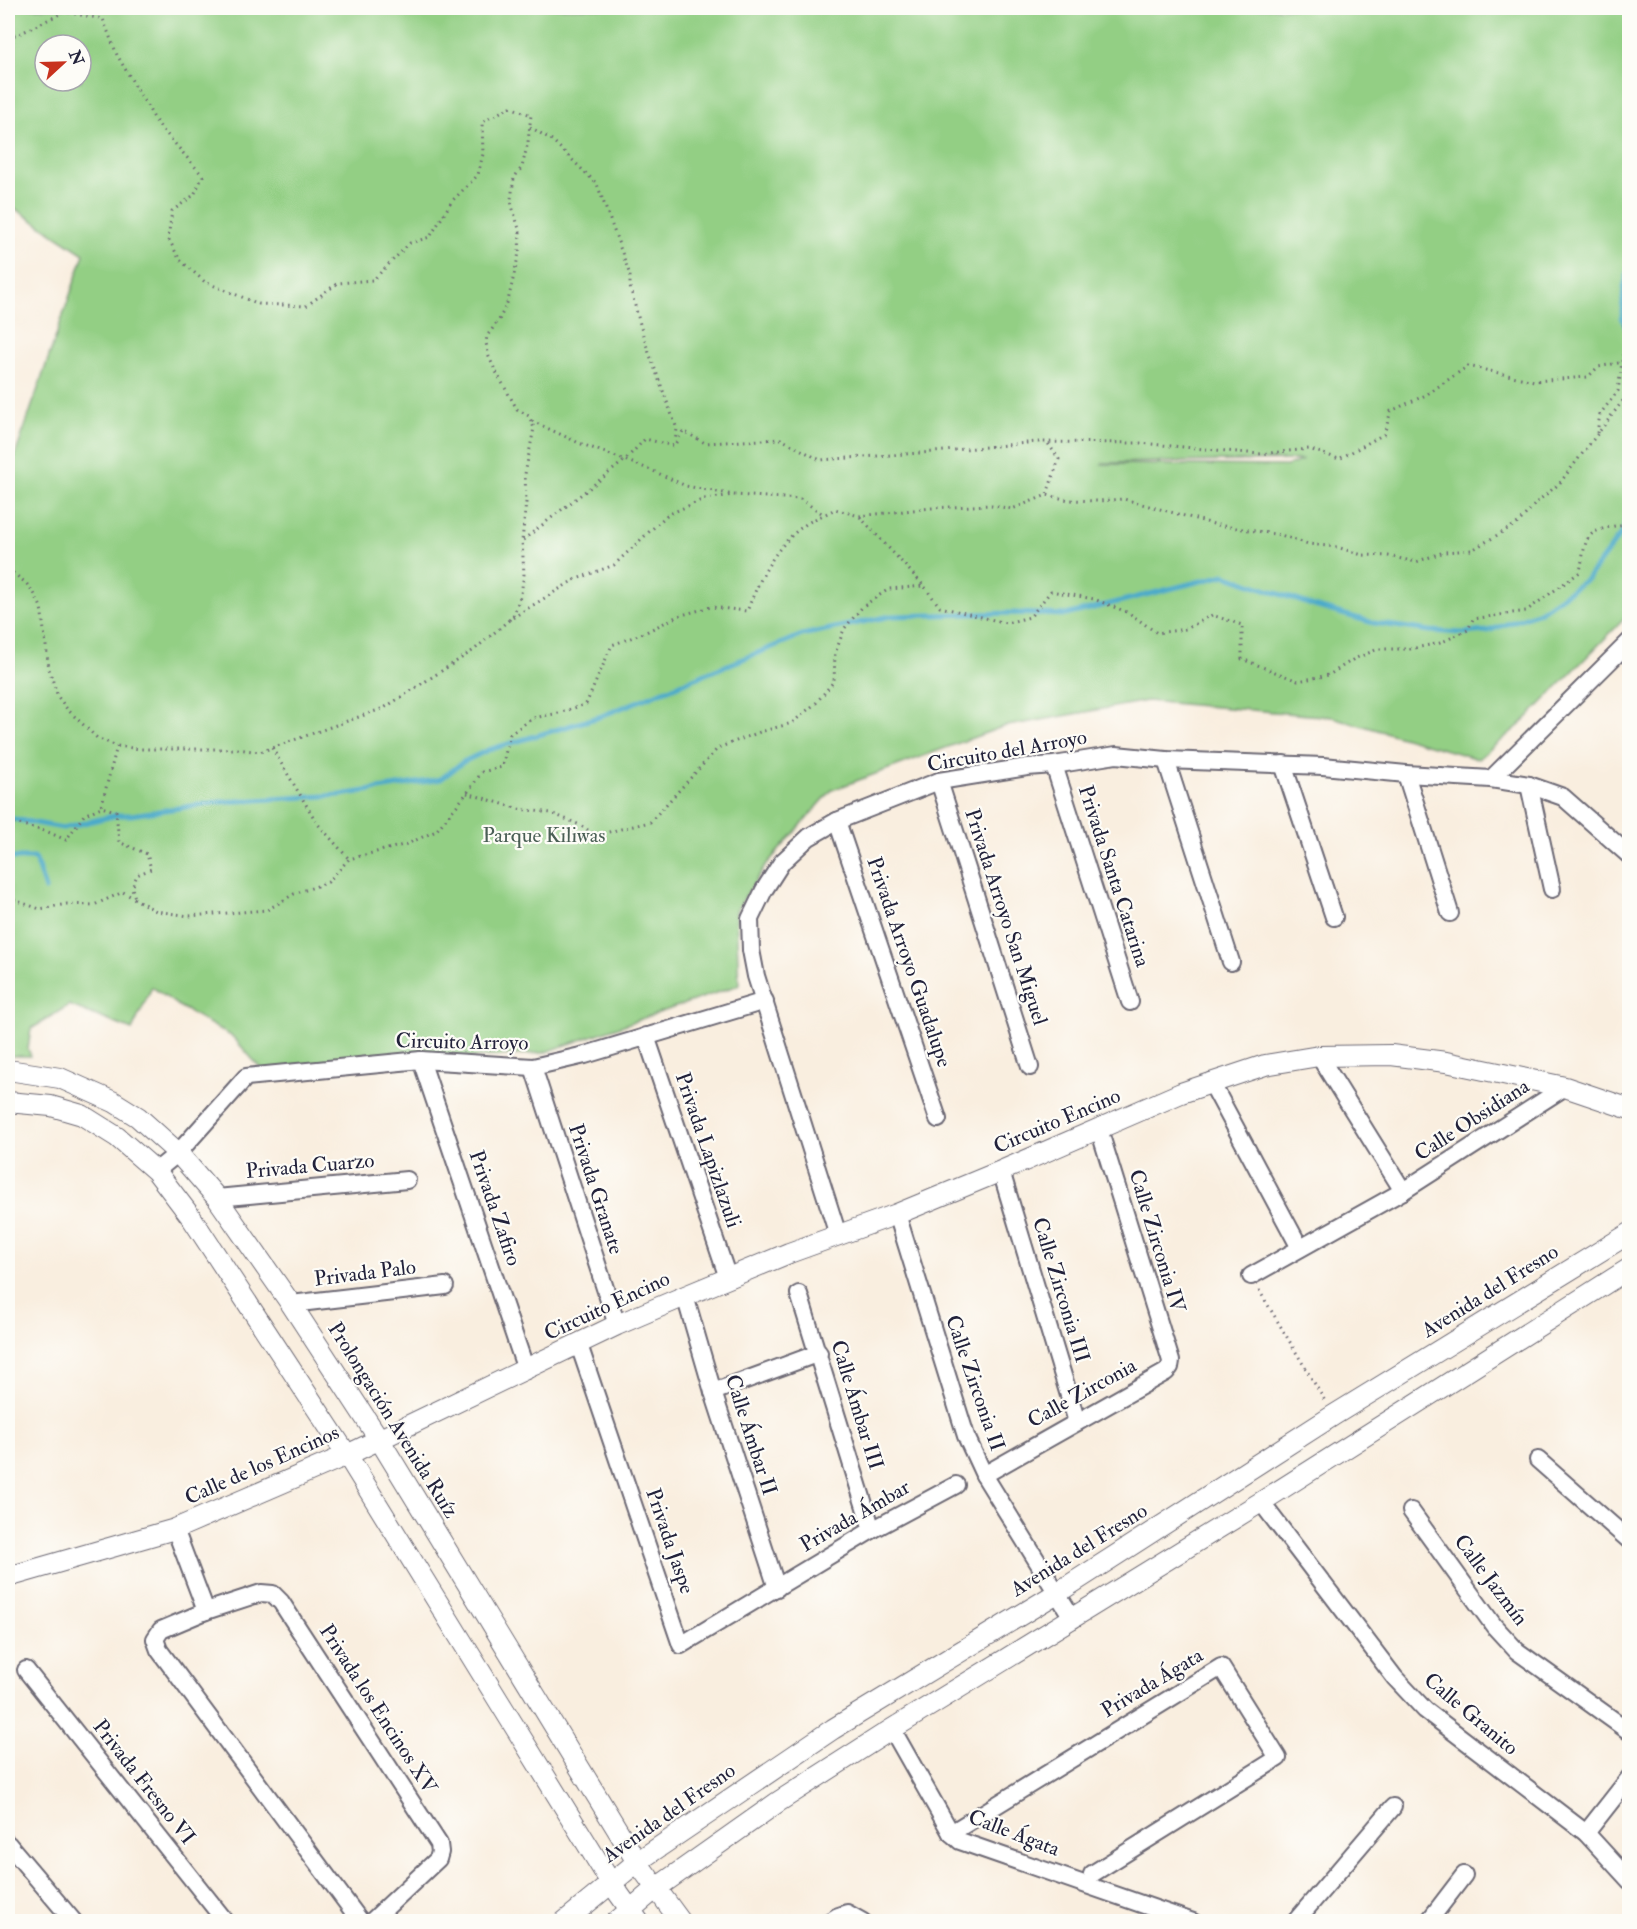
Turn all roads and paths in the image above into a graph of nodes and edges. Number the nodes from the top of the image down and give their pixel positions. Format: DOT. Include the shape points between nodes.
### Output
graph roads {
  1 [pos="8,36"];
  2 [pos="530,127"];
  3 [pos="1629,313"];
  4 [pos="1623,362"];
  5 [pos="1629,395"];
  6 [pos="532,421"];
  7 [pos="1597,435"];
  8 [pos="1047,442"];
  9 [pos="674,446"];
  10 [pos="624,461"];
  11 [pos="734,495"];
  12 [pos="1047,495"];
  13 [pos="1629,497"];
  14 [pos="824,515"];
  15 [pos="860,516"];
  16 [pos="522,541"];
  17 [pos="8,569"];
  18 [pos="924,586"];
  19 [pos="509,620"];
  20 [pos="1629,641"];
  21 [pos="117,746"];
  22 [pos="272,748"];
  23 [pos="1166,760"];
  24 [pos="1283,764"];
  25 [pos="1054,765"];
  26 [pos="1406,774"];
  27 [pos="1491,779"];
  28 [pos="939,781"];
  29 [pos="1529,785"];
  30 [pos="467,793"];
  31 [pos="101,807"];
  32 [pos="837,820"];
  33 [pos="8,821"];
  34 [pos="1629,856"];
  35 [pos="349,860"];
  36 [pos="1552,889"];
  37 [pos="8,900"];
  38 [pos="135,900"];
  39 [pos="1450,913"];
  40 [pos="1334,917"];
  41 [pos="1232,962"];
  42 [pos="765,1001"];
  43 [pos="1130,1002"];
  44 [pos="646,1036"];
  45 [pos="1319,1056"];
  46 [pos="421,1060"];
  47 [pos="533,1067"];
  48 [pos="1030,1067"];
  49 [pos="8,1070"];
  50 [pos="1210,1082"];
  51 [pos="1565,1087"];
  52 [pos="8,1102"];
  53 [pos="1629,1109"];
  54 [pos="938,1119"];
  55 [pos="1099,1129"];
  56 [pos="178,1153"];
  57 [pos="156,1171"];
  58 [pos="1001,1172"];
  59 [pos="407,1180"];
  60 [pos="1403,1191"];
  61 [pos="217,1198"];
  62 [pos="897,1214"];
  63 [pos="1629,1233"];
  64 [pos="838,1235"];
  65 [pos="1299,1248"];
  66 [pos="1629,1268"];
  67 [pos="1251,1276"];
  68 [pos="728,1278"];
  69 [pos="445,1286"];
  70 [pos="799,1294"];
  71 [pos="685,1296"];
  72 [pos="291,1304"];
  73 [pos="617,1325"];
  74 [pos="579,1345"];
  75 [pos="819,1353"];
  76 [pos="1170,1367"];
  77 [pos="526,1370"];
  78 [pos="713,1392"];
  79 [pos="1334,1415"];
  80 [pos="1077,1422"];
  81 [pos="379,1439"];
  82 [pos="346,1455"];
  83 [pos="1538,1460"];
  84 [pos="984,1475"];
  85 [pos="956,1485"];
  86 [pos="1261,1502"];
  87 [pos="1411,1511"];
  88 [pos="175,1529"];
  89 [pos="872,1530"];
  90 [pos="1629,1540"];
  91 [pos="8,1577"];
  92 [pos="777,1588"];
  93 [pos="1057,1593"];
  94 [pos="206,1611"];
  95 [pos="1072,1618"];
  96 [pos="26,1670"];
  97 [pos="892,1729"];
  98 [pos="1629,1732"];
  99 [pos="1629,1777"];
  100 [pos="1393,1807"];
  101 [pos="951,1833"];
  102 [pos="1586,1833"];
  103 [pos="8,1844"];
  104 [pos="637,1862"];
  105 [pos="1092,1874"];
  106 [pos="1464,1875"];
  107 [pos="1629,1881"];
  108 [pos="611,1883"];
  109 [pos="654,1889"];
  110 [pos="628,1917"];
  111 [pos="74,1922"];
  112 [pos="226,1922"];
  113 [pos="361,1922"];
  114 [pos="371,1922"];
  115 [pos="564,1922"];
  116 [pos="681,1922"];
  117 [pos="829,1922"];
  118 [pos="863,1922"];
  119 [pos="1193,1922"];
  120 [pos="1294,1922"];
  121 [pos="1428,1922"];
  1 -- 2 [label="path" via="64,12 103,19 117,55 158,123 203,176 194,195 172,211 168,238 180,260 205,282 259,304 306,306 338,283 373,280 410,243 430,237 452,201 477,175 483,154 482,123 510,107 531,115"];
  2 -- 6 [label="path" via="522,167 514,178 512,199 520,232 519,253 508,301 486,343 489,357 517,409"];
  2 -- 9 [label="path" via="552,140 597,184 630,275 644,339 677,429"];
  3 -- 4 [label="path" via="1624,325"];
  4 -- 7 [label="path" via="1618,391 1600,414"];
  4 -- 8 [label="path" via="1598,367 1588,377 1534,381 1468,366 1426,395 1391,411 1384,434 1339,459 1309,449 1258,454 1140,442"];
  5 -- 7 [label="path"];
  6 -- 10 [label="path"];
  6 -- 16 [label="path"];
  7 -- 12 [label="path" via="1559,484 1518,523 1472,550 1444,552 1416,562 1217,525 1124,499 1069,500"];
  8 -- 9 [label="path" via="820,460 781,439 705,443 683,431"];
  8 -- 12 [label="path" via="1059,459"];
  9 -- 10 [label="path" via="645,439"];
  10 -- 11 [label="path" via="686,486"];
  10 -- 16 [label="path"];
  11 -- 14 [label="path" via="800,499"];
  11 -- 19 [label="path" via="704,499 667,515 614,565 574,580"];
  12 -- 15 [label="path" via="1012,509 991,505"];
  13 -- 18 [label="path" via="1625,524 1597,529 1585,541 1580,572 1526,611 1473,620 1468,630 1440,643 1410,649 1378,649 1329,675 1298,681 1242,659 1242,625 1212,615 1186,629 1157,633 1129,613 1094,599 1051,591 1030,617 1006,623 939,607"];
  14 -- 15 [label="path" via="836,509"];
  14 -- 30 [label="path" via="803,526 779,550 764,571 747,611 711,607 678,616 612,645 586,704 533,718 510,734 502,768 482,772"];
  15 -- 18 [label="path"];
  16 -- 19 [label="path" via="521,594"];
  17 -- 21 [label="path" via="30,588 41,607 49,669 58,697 97,738"];
  18 -- 30 [label="path" via="889,588 863,606 844,629 835,654 834,681 816,703 792,723 718,748 650,822 596,835 551,813 519,809"];
  19 -- 22 [label="path" via="474,650 384,708"];
  20 -- 27 [label="street"];
  21 -- 22 [label="path" via="260,752"];
  21 -- 31 [label="path"];
  22 -- 35 [label="path" via="317,823"];
  23 -- 24 [label="street, Circuito del Arroyo"];
  23 -- 25 [label="street, Circuito del Arroyo" via="1116,755"];
  23 -- 41 [label="street"];
  24 -- 26 [label="street, Circuito del Arroyo"];
  24 -- 40 [label="street"];
  25 -- 28 [label="street, Circuito del Arroyo"];
  25 -- 43 [label="street, Privada Santa Catarina"];
  26 -- 27 [label="street, Circuito del Arroyo"];
  26 -- 39 [label="street"];
  27 -- 29 [label="street, Circuito del Arroyo"];
  28 -- 32 [label="street, Circuito del Arroyo"];
  28 -- 48 [label="street, Privada Arroyo San Miguel"];
  29 -- 34 [label="street, Circuito del Arroyo" via="1563,797"];
  29 -- 36 [label="street"];
  30 -- 35 [label="path" via="436,831"];
  31 -- 33 [label="path" via="84,815 66,840"];
  31 -- 38 [label="path" via="116,811 119,842 147,854 151,869 137,875 132,888"];
  32 -- 42 [label="street, Circuito del Arroyo" via="809,837 782,862 750,919 751,950"];
  32 -- 54 [label="street, Privada Arroyo Guadalupe"];
  35 -- 38 [label="path" via="328,882 294,894 267,910 189,916 156,911"];
  37 -- 38 [label="path" via="40,909 94,905 123,892"];
  42 -- 44 [label="street, Circuito Arroyo"];
  42 -- 64 [label="street, Circuito del Arroyo"];
  44 -- 47 [label="street, Circuito Arroyo"];
  44 -- 68 [label="street, Privada Lapizlazuli"];
  45 -- 50 [label="street, Circuito Encino" via="1265,1065"];
  45 -- 51 [label="street, Circuito Encino" via="1390,1055 1446,1062"];
  45 -- 60 [label="street, Calle Obsidiana"];
  46 -- 47 [label="street, Circuito Arroyo"];
  46 -- 56 [label="street, Circuito Arroyo" via="246,1077"];
  46 -- 77 [label="street, Privada Zafiro"];
  47 -- 73 [label="street, Privada Granate"];
  49 -- 56 [label="street, Prolongación Avenida Ruíz" via="60,1078 89,1090 138,1117"];
  50 -- 55 [label="street, Circuito Encino"];
  50 -- 65 [label="street"];
  51 -- 53 [label="street, Circuito Encino"];
  51 -- 60 [label="street, Calle Obsidiana"];
  52 -- 57 [label="street" via="51,1106 82,1115 117,1137"];
  55 -- 58 [label="street, Circuito Encino"];
  55 -- 76 [label="street, Calle Zirconia IV"];
  56 -- 57 [label="street, Circuito Arroyo"];
  56 -- 61 [label="street, Prolongación Avenida Ruíz"];
  57 -- 82 [label="street" via="191,1217"];
  58 -- 62 [label="street, Circuito Encino"];
  58 -- 80 [label="street, Calle Zirconia III"];
  59 -- 61 [label="street, Privada Cuarzo"];
  60 -- 65 [label="street, Calle Obsidiana"];
  61 -- 72 [label="street, Prolongación Avenida Ruíz"];
  62 -- 64 [label="street, Circuito Encino"];
  62 -- 84 [label="street, Calle Zirconia II" via="966,1437"];
  63 -- 79 [label="street, Avenida del Fresno"];
  64 -- 68 [label="street, Circuito Encino"];
  65 -- 67 [label="street, Calle Obsidiana"];
  66 -- 86 [label="street"];
  67 -- 79 [label="path"];
  68 -- 71 [label="street, Circuito Encino"];
  69 -- 72 [label="street, Privada Palo"];
  70 -- 75 [label="street, Calle Ámbar III"];
  71 -- 73 [label="street, Circuito Encino"];
  71 -- 78 [label="street, Calle Ámbar II"];
  72 -- 81 [label="street, Prolongación Avenida Ruíz"];
  73 -- 74 [label="street, Circuito Encino"];
  74 -- 77 [label="street, Circuito Encino"];
  74 -- 92 [label="street, Privada Jaspe" via="681,1645"];
  75 -- 78 [label="street"];
  75 -- 89 [label="street, Calle Ámbar III"];
  76 -- 80 [label="street, Calle Zirconia"];
  77 -- 81 [label="street, Calle de los Encinos"];
  78 -- 92 [label="street, Calle Ámbar II"];
  79 -- 93 [label="street, Avenida del Fresno"];
  80 -- 84 [label="street, Calle Zirconia"];
  81 -- 82 [label="street, Calle de los Encinos"];
  81 -- 104 [label="street, Prolongación Avenida Ruíz"];
  82 -- 88 [label="street, Calle de los Encinos"];
  82 -- 108 [label="street"];
  83 -- 90 [label="street"];
  84 -- 93 [label="street, Calle Zirconia II"];
  85 -- 89 [label="street, Privada Ámbar"];
  86 -- 95 [label="street"];
  86 -- 102 [label="street, Calle Granito" via="1395,1678 1425,1710"];
  87 -- 98 [label="street, Calle Jazmín" via="1494,1626 1517,1651"];
  88 -- 91 [label="street, Calle de los Encinos"];
  88 -- 94 [label="street"];
  89 -- 92 [label="street, Privada Ámbar"];
  93 -- 95 [label="street, Calle Zirconia II"];
  93 -- 104 [label="street, Avenida del Fresno" via="833,1729"];
  94 -- 113 [label="street" via="161,1630 155,1639 159,1650"];
  94 -- 114 [label="street, Privada los Encinos XV" via="261,1593 273,1594 439,1844 438,1859"];
  95 -- 97 [label="street"];
  96 -- 112 [label="street, Privada Fresno VI"];
  97 -- 101 [label="street, Calle Ágata"];
  97 -- 109 [label="street" via="778,1802"];
  99 -- 102 [label="street"];
  100 -- 120 [label="street"];
  101 -- 105 [label="street, Privada Ágata" via="1221,1667 1278,1758"];
  101 -- 119 [label="street, Calle Ágata" via="960,1840"];
  102 -- 107 [label="street, Calle Granito"];
  103 -- 111 [label="street"];
  104 -- 108 [label="street, Avenida del Fresno"];
  104 -- 109 [label="street, Prolongación Avenida Ruíz"];
  106 -- 121 [label="street"];
  108 -- 110 [label="street"];
  108 -- 115 [label="street, Avenida del Fresno"];
  109 -- 110 [label="street"];
  109 -- 116 [label="street, Prolongación Avenida Ruíz"];
  117 -- 118 [label="street" via="847,1913"];
}
